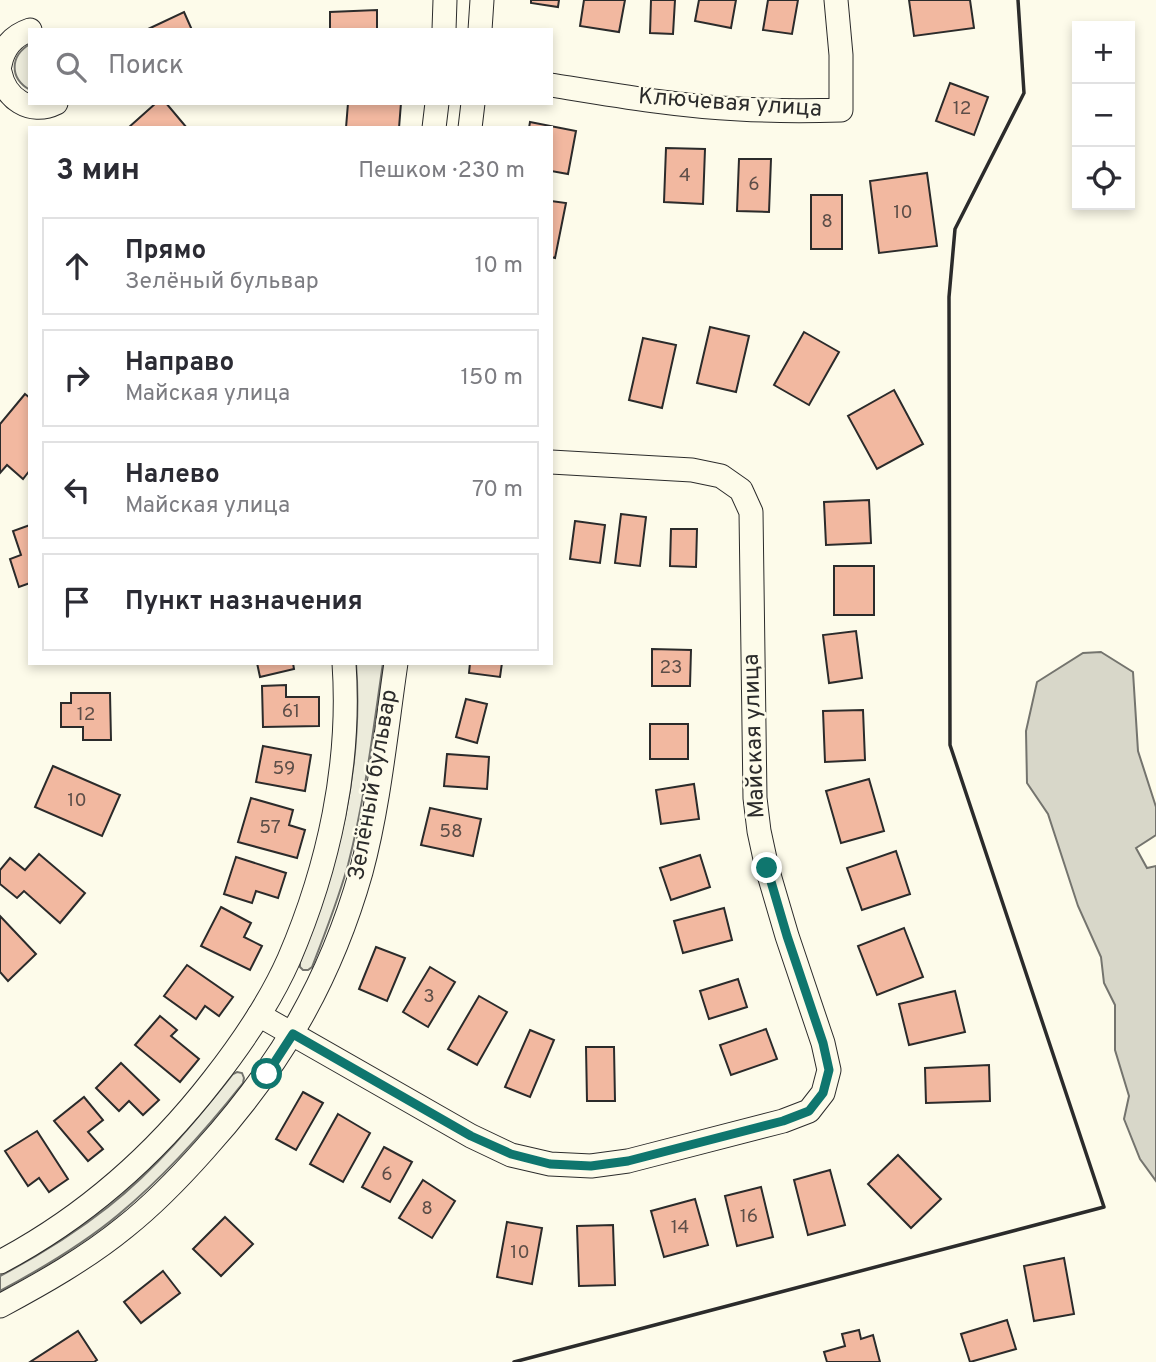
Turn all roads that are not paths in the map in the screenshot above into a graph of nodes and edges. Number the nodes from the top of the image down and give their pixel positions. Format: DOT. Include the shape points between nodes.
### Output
graph roads {
  1 [pos="445,0"];
  2 [pos="482,0"];
  3 [pos="836,0"];
  4 [pos="444,28"];
  5 [pos="481,28"];
  6 [pos="18,33"];
  7 [pos="0,65"];
  8 [pos="0,72"];
  9 [pos="553,85"];
  10 [pos="52,105"];
  11 [pos="437,105"];
  12 [pos="473,105"];
  13 [pos="434,126"];
  14 [pos="470,126"];
  15 [pos="553,462"];
  16 [pos="344,665"];
  17 [pos="396,665"];
  18 [pos="259,1015"];
  19 [pos="293,1034"];
  20 [pos="0,1262"];
  21 [pos="0,1306"];
  1 -- 4 [label="street"];
  2 -- 5 [label="street"];
  3 -- 9 [label="street, Ключевая улица" via="841,110 705,107"];
  6 -- 7 [label="street" via="2,54"];
  8 -- 10 [label="street" via="2,83 21,104 35,108"];
  11 -- 13 [label="street"];
  12 -- 14 [label="street"];
  15 -- 19 [label="street, Майская улица" via="692,470 721,476 741,490 751,512 759,831 787,936 823,1043 829,1070 823,1093 809,1111 783,1121 628,1161 591,1166 550,1164 511,1154 471,1136"];
  16 -- 18 [label="street, Зелёный бульвар" via="344,747 324,860 288,961"];
  17 -- 19 [label="street, Зелёный бульвар" via="361,871 324,976"];
  18 -- 19 [label="street, Майская улица"];
  18 -- 20 [label="street, Зелёный бульвар" via="203,1093 150,1153 101,1197"];
  19 -- 21 [label="street, Зелёный бульвар" via="267,1074 177,1180 98,1247"];
}
